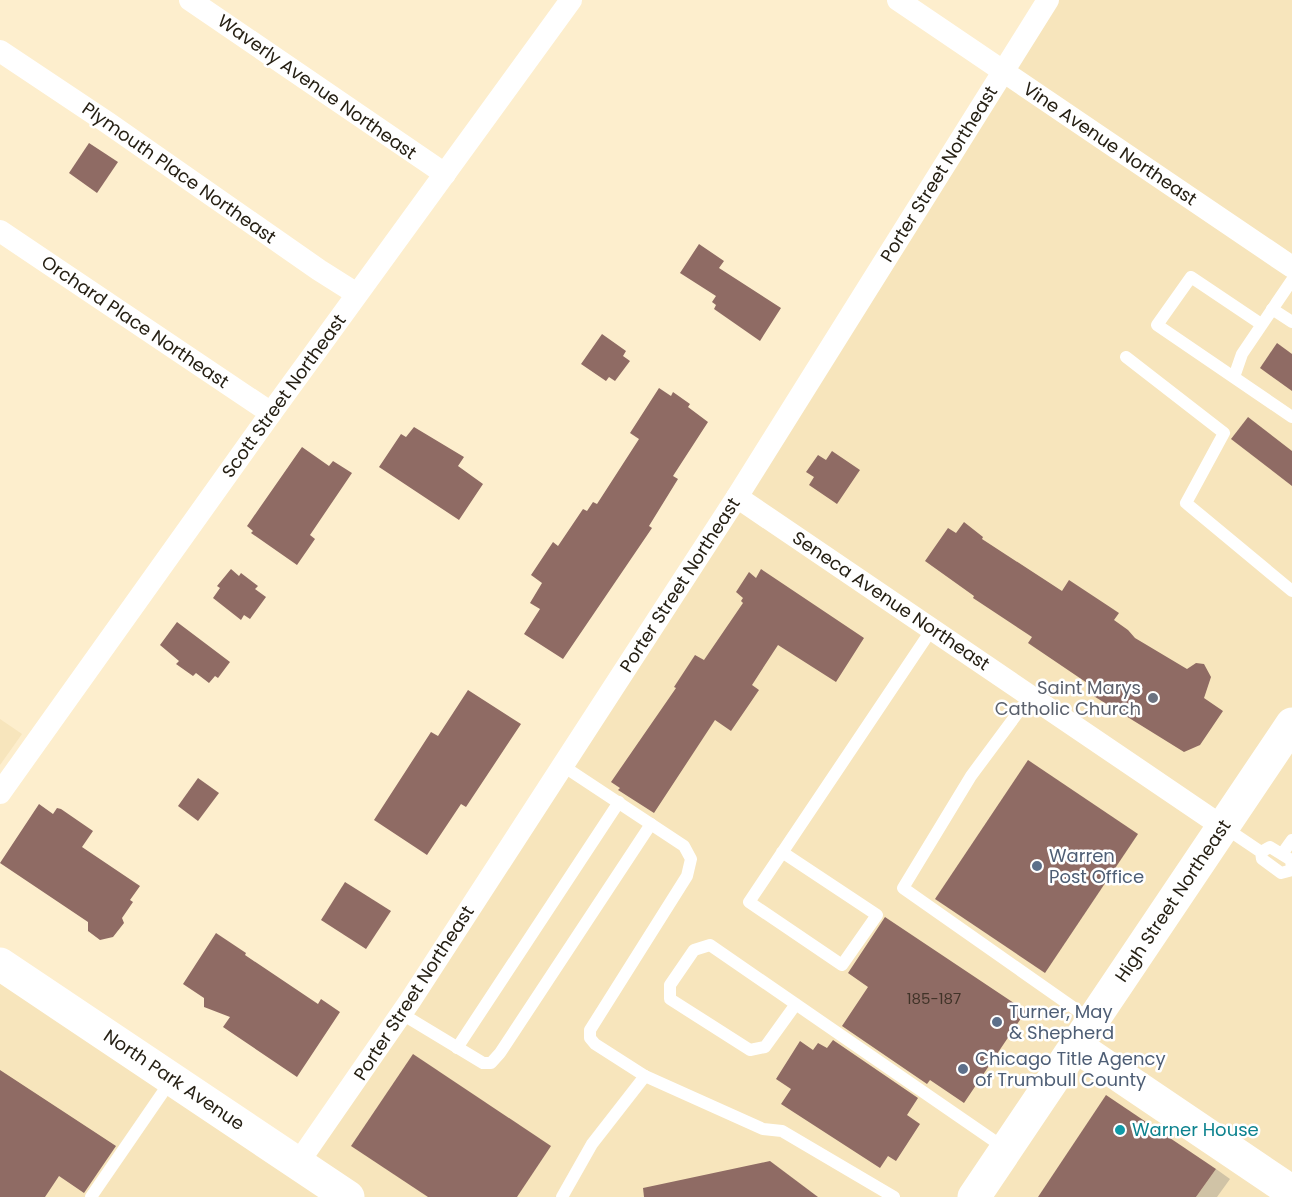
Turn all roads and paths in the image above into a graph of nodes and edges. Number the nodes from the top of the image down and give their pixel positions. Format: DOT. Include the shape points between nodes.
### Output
graph roads {
  1 [pos="190,0"];
  2 [pos="571,0"];
  3 [pos="898,0"];
  4 [pos="1048,0"];
  5 [pos="0,51"];
  6 [pos="1003,72"];
  7 [pos="445,174"];
  8 [pos="0,231"];
  9 [pos="1292,267"];
  10 [pos="1292,279"];
  11 [pos="357,294"];
  12 [pos="1272,309"];
  13 [pos="1292,322"];
  14 [pos="1261,324"];
  15 [pos="1126,357"];
  16 [pos="1234,377"];
  17 [pos="271,413"];
  18 [pos="1292,417"];
  19 [pos="737,497"];
  20 [pos="1292,591"];
  21 [pos="932,629"];
  22 [pos="1031,695"];
  23 [pos="1292,724"];
  24 [pos="563,766"];
  25 [pos="0,793"];
  26 [pos="619,802"];
  27 [pos="651,824"];
  28 [pos="1223,827"];
  29 [pos="1292,840"];
  30 [pos="782,852"];
  31 [pos="1261,852"];
  32 [pos="1282,854"];
  33 [pos="1292,869"];
  34 [pos="0,964"];
  35 [pos="796,1004"];
  36 [pos="402,1014"];
  37 [pos="1084,1034"];
  38 [pos="457,1048"];
  39 [pos="645,1076"];
  40 [pos="172,1079"];
  41 [pos="1007,1149"];
  42 [pos="298,1163"];
  43 [pos="1292,1192"];
  44 [pos="91,1197"];
  45 [pos="348,1197"];
  46 [pos="562,1197"];
  47 [pos="894,1197"];
  48 [pos="974,1197"];
  1 -- 7 [label="street, Waverly Avenue Northeast"];
  2 -- 7 [label="street, Scott Street Northeast"];
  3 -- 6 [label="street, Vine Avenue Northeast"];
  4 -- 6 [label="street, Porter Street Northeast"];
  5 -- 11 [label="street, Plymouth Place Northeast"];
  6 -- 9 [label="street, Vine Avenue Northeast"];
  6 -- 19 [label="street, Porter Street Northeast"];
  7 -- 11 [label="street, Scott Street Northeast"];
  8 -- 17 [label="street, Orchard Place Northeast"];
  10 -- 12 [label="lane"];
  11 -- 17 [label="street, Scott Street Northeast"];
  12 -- 13 [label="lane"];
  12 -- 14 [label="lane"];
  14 -- 16 [label="lane" via="1242,354"];
  14 -- 16 [label="lane" via="1191,277 1157,325"];
  15 -- 20 [label="lane" via="1224,433 1186,502"];
  16 -- 18 [label="lane"];
  17 -- 25 [label="street, Scott Street Northeast"];
  19 -- 21 [label="street, Seneca Avenue Northeast"];
  19 -- 24 [label="street, Porter Street Northeast"];
  21 -- 22 [label="street, Seneca Avenue Northeast"];
  21 -- 30 [label="lane"];
  22 -- 28 [label="street, Seneca Avenue Northeast"];
  22 -- 37 [label="lane" via="971,776 903,888"];
  23 -- 28 [label="street, High Street Northeast"];
  24 -- 26 [label="lane"];
  24 -- 36 [label="street, Porter Street Northeast"];
  26 -- 27 [label="lane"];
  26 -- 38 [label="lane"];
  27 -- 38 [label="lane" via="500,1053 491,1063 483,1063"];
  27 -- 39 [label="lane" via="684,846 691,859 687,876 590,1030 595,1044"];
  28 -- 31 [label="lane"];
  28 -- 37 [label="street, High Street Northeast"];
  29 -- 32 [label="lane"];
  30 -- 30 [label="lane" via="749,902 842,965 877,915"];
  31 -- 32 [label="lane" via="1270,847"];
  31 -- 33 [label="lane" via="1262,859 1281,873"];
  32 -- 33 [label="lane" via="1291,860"];
  34 -- 40 [label="street, North Park Avenue"];
  35 -- 35 [label="lane" via="710,945 694,950 670,985 670,999 750,1050 765,1047"];
  35 -- 41 [label="lane"];
  36 -- 38 [label="lane"];
  36 -- 42 [label="street, Porter Street Northeast"];
  37 -- 41 [label="street, High Street Northeast"];
  37 -- 43 [label="street"];
  39 -- 46 [label="lane" via="592,1144"];
  39 -- 47 [label="lane" via="763,1129 782,1131"];
  40 -- 42 [label="street, North Park Avenue"];
  40 -- 44 [label="lane"];
  41 -- 48 [label="street, High Street Northeast"];
  42 -- 45 [label="street, North Park Avenue"];
}
